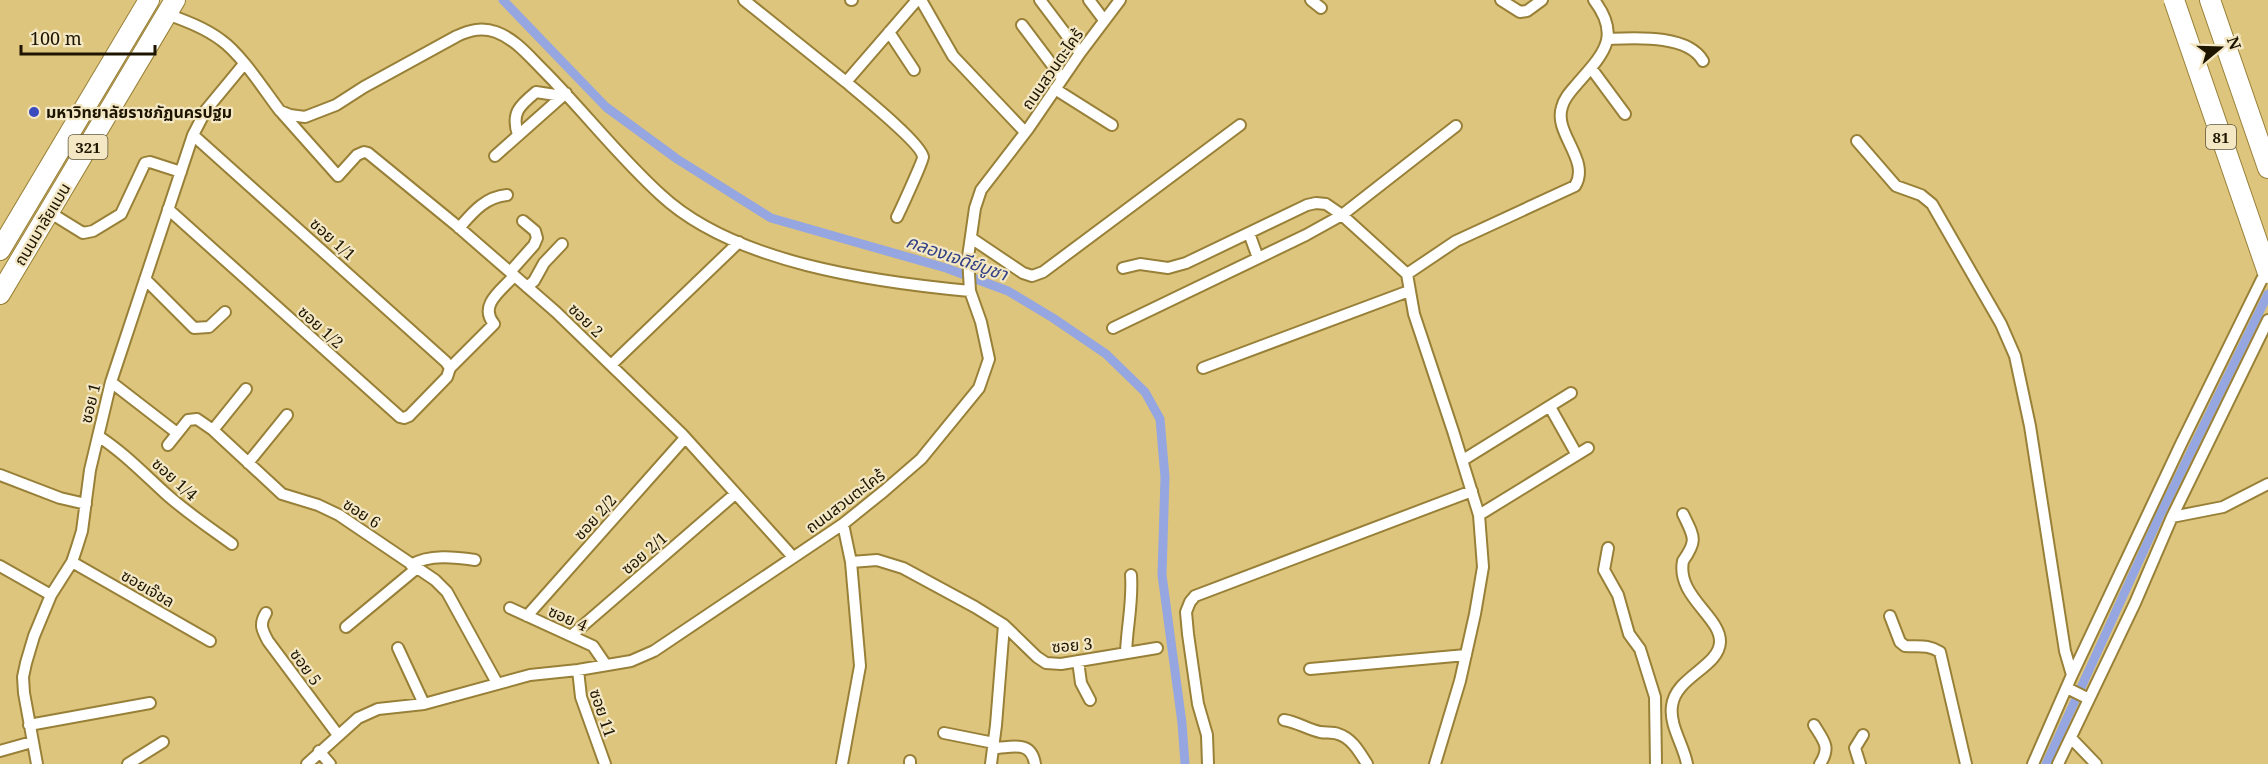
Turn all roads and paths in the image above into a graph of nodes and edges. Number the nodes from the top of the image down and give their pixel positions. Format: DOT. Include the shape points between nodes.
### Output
graph roads {
  1 [pos="149,0"];
  2 [pos="745,0"];
  3 [pos="919,0"];
  4 [pos="1040,0"];
  5 [pos="1089,0"];
  6 [pos="1119,0"];
  7 [pos="1311,0"];
  8 [pos="1501,0"];
  9 [pos="1542,0"];
  10 [pos="1594,0"];
  11 [pos="2174,0"];
  12 [pos="2210,0"];
  13 [pos="171,7"];
  14 [pos="1321,8"];
  15 [pos="1104,20"];
  16 [pos="1022,25"];
  17 [pos="889,32"];
  18 [pos="1608,39"];
  19 [pos="1080,53"];
  20 [pos="1703,61"];
  21 [pos="244,64"];
  22 [pos="1591,68"];
  23 [pos="542,69"];
  24 [pos="914,70"];
  25 [pos="1062,78"];
  26 [pos="846,82"];
  27 [pos="1055,89"];
  28 [pos="536,92"];
  29 [pos="564,94"];
  30 [pos="280,111"];
  31 [pos="1625,114"];
  32 [pos="1112,125"];
  33 [pos="1240,125"];
  34 [pos="1456,126"];
  35 [pos="1025,132"];
  36 [pos="193,135"];
  37 [pos="518,135"];
  38 [pos="1857,141"];
  39 [pos="495,156"];
  40 [pos="2268,168"];
  41 [pos="180,172"];
  42 [pos="507,195"];
  43 [pos="168,210"];
  44 [pos="49,213"];
  45 [pos="1342,215"];
  46 [pos="897,217"];
  47 [pos="523,221"];
  48 [pos="459,228"];
  49 [pos="1249,233"];
  50 [pos="971,238"];
  51 [pos="739,242"];
  52 [pos="562,244"];
  53 [pos="0,250"];
  54 [pos="1258,258"];
  55 [pos="2268,267"];
  56 [pos="1123,268"];
  57 [pos="2268,273"];
  58 [pos="512,274"];
  59 [pos="1407,274"];
  60 [pos="146,279"];
  61 [pos="969,286"];
  62 [pos="527,287"];
  63 [pos="1409,291"];
  64 [pos="0,294"];
  65 [pos="225,312"];
  66 [pos="2268,320"];
  67 [pos="1113,328"];
  68 [pos="611,365"];
  69 [pos="450,368"];
  70 [pos="1203,368"];
  71 [pos="111,382"];
  72 [pos="246,389"];
  73 [pos="1571,393"];
  74 [pos="1550,407"];
  75 [pos="287,415"];
  76 [pos="213,430"];
  77 [pos="177,433"];
  78 [pos="98,436"];
  79 [pos="686,438"];
  80 [pos="168,445"];
  81 [pos="1588,448"];
  82 [pos="1577,455"];
  83 [pos="1463,460"];
  84 [pos="248,463"];
  85 [pos="0,475"];
  86 [pos="2268,484"];
  87 [pos="1472,491"];
  88 [pos="735,494"];
  89 [pos="86,504"];
  90 [pos="1683,514"];
  91 [pos="1479,515"];
  92 [pos="2172,517"];
  93 [pos="843,524"];
  94 [pos="232,544"];
  95 [pos="1608,548"];
  96 [pos="793,557"];
  97 [pos="475,560"];
  98 [pos="72,562"];
  99 [pos="851,562"];
  100 [pos="0,566"];
  101 [pos="414,566"];
  102 [pos="1131,574"];
  103 [pos="51,595"];
  104 [pos="510,608"];
  105 [pos="266,613"];
  106 [pos="527,616"];
  107 [pos="1890,616"];
  108 [pos="1004,625"];
  109 [pos="346,627"];
  110 [pos="572,635"];
  111 [pos="210,640"];
  112 [pos="398,648"];
  113 [pos="1157,648"];
  114 [pos="1126,653"];
  115 [pos="1466,655"];
  116 [pos="1078,661"];
  117 [pos="606,665"];
  118 [pos="1310,669"];
  119 [pos="578,670"];
  120 [pos="2072,675"];
  121 [pos="497,683"];
  122 [pos="2069,689"];
  123 [pos="2086,698"];
  124 [pos="1090,700"];
  125 [pos="150,703"];
  126 [pos="424,704"];
  127 [pos="1284,720"];
  128 [pos="29,725"];
  129 [pos="1814,726"];
  130 [pos="944,733"];
  131 [pos="338,735"];
  132 [pos="1863,735"];
  133 [pos="2071,738"];
  134 [pos="32,742"];
  135 [pos="163,742"];
  136 [pos="993,745"];
  137 [pos="0,751"];
  138 [pos="319,751"];
  139 [pos="37,764"];
  140 [pos="128,764"];
  141 [pos="307,764"];
  142 [pos="330,764"];
  143 [pos="605,764"];
  144 [pos="842,764"];
  145 [pos="990,764"];
  146 [pos="1035,764"];
  147 [pos="1208,764"];
  148 [pos="1367,764"];
  149 [pos="1435,764"];
  150 [pos="1656,764"];
  151 [pos="1687,764"];
  152 [pos="1820,764"];
  153 [pos="1860,764"];
  154 [pos="1966,764"];
  155 [pos="2033,764"];
  156 [pos="2058,764"];
  157 [pos="2096,764"];
  1 -- 53 [label="highway, ถนนมาลัยแมน / 321"];
  2 -- 26 [label="street"];
  3 -- 17 [label="street"];
  3 -- 35 [label="street" via="953,56"];
  4 -- 19 [label="street"];
  5 -- 15 [label="street"];
  6 -- 15 [label="street, ถนนสวนตะไคร้"];
  7 -- 14 [label="street"];
  8 -- 9 [label="street" via="1520,12"];
  10 -- 18 [label="street" via="1606,19"];
  11 -- 57 [label="highway, 81, bridge"];
  12 -- 40 [label="highway, 81"];
  13 -- 21 [label="street" via="222,40"];
  13 -- 44 [label="highway, ถนนมาลัยแมน / 321"];
  15 -- 19 [label="street, ถนนสวนตะไคร้"];
  16 -- 25 [label="street"];
  17 -- 24 [label="street"];
  17 -- 26 [label="street"];
  18 -- 20 [label="street" via="1661,39 1694,50"];
  18 -- 22 [label="street"];
  19 -- 25 [label="street, ถนนสวนตะไคร้"];
  21 -- 30 [label="street"];
  21 -- 36 [label="street, ซอย 1" via="206,110"];
  22 -- 31 [label="street"];
  22 -- 59 [label="street" via="1561,108 1560,120 1579,167 1580,178 1575,186 1456,241"];
  23 -- 28 [label="street"];
  23 -- 29 [label="street"];
  23 -- 30 [label="street" via="508,38 483,29 471,30 336,105 305,117"];
  25 -- 27 [label="street, ถนนสวนตะไคร้"];
  26 -- 46 [label="street" via="921,150 922,164"];
  27 -- 32 [label="street"];
  27 -- 35 [label="street, ถนนสวนตะไคร้"];
  28 -- 29 [label="street"];
  28 -- 37 [label="street" via="516,114"];
  29 -- 37 [label="street"];
  29 -- 51 [label="street" via="663,197 704,225"];
  30 -- 48 [label="street, ซอย 2" via="338,176 357,155 368,153"];
  33 -- 50 [label="street" via="1042,272 1032,276 1023,273"];
  34 -- 45 [label="street"];
  35 -- 50 [label="street, ถนนสวนตะไคร้" via="981,190"];
  36 -- 41 [label="street, ซอย 1"];
  36 -- 69 [label="street, ซอย 1/1"];
  37 -- 39 [label="street"];
  38 -- 120 [label="street" via="1896,186 1921,195 1932,204 2009,340 2027,407"];
  41 -- 43 [label="street, ซอย 1"];
  41 -- 44 [label="street" via="144,163 121,214 93,231 83,233"];
  42 -- 48 [label="street" via="485,202"];
  43 -- 60 [label="street, ซอย 1"];
  43 -- 69 [label="street, ซอย 1/2" via="400,417 409,416 447,377"];
  44 -- 64 [label="highway, ถนนมาลัยแมน / 321"];
  45 -- 49 [label="street" via="1326,204 1316,203"];
  45 -- 54 [label="street"];
  45 -- 59 [label="street"];
  47 -- 58 [label="street" via="537,238"];
  48 -- 58 [label="street, ซอย 2"];
  49 -- 54 [label="street"];
  49 -- 56 [label="street" via="1168,268 1140,264"];
  50 -- 61 [label="street, ถนนสวนตะไคร้"];
  51 -- 61 [label="street" via="831,272 904,285"];
  51 -- 68 [label="street"];
  52 -- 62 [label="street"];
  54 -- 67 [label="street"];
  55 -- 120 [label="street"];
  58 -- 62 [label="street, ซอย 2"];
  58 -- 69 [label="street, ซอย 1/2" via="488,306 494,324"];
  59 -- 63 [label="street"];
  60 -- 65 [label="street" via="194,328 209,327"];
  60 -- 71 [label="street, ซอย 1"];
  61 -- 93 [label="street, ถนนสวนตะไคร้" via="989,359 979,388 921,459"];
  62 -- 68 [label="street, ซอย 2"];
  63 -- 70 [label="street"];
  63 -- 83 [label="street"];
  66 -- 92 [label="street"];
  68 -- 79 [label="street, ซอย 2"];
  71 -- 77 [label="street"];
  71 -- 78 [label="street, ซอย 1"];
  72 -- 76 [label="street"];
  73 -- 74 [label="street"];
  74 -- 82 [label="street"];
  74 -- 83 [label="street"];
  75 -- 84 [label="street"];
  76 -- 77 [label="street, ซอย 6" via="193,418"];
  76 -- 84 [label="street, ซอย 6"];
  77 -- 80 [label="street, ซอย 6"];
  78 -- 89 [label="street, ซอย 1"];
  78 -- 94 [label="street, ซอย 1/4" via="119,450 165,494"];
  79 -- 88 [label="street, ซอย 2"];
  79 -- 106 [label="street, ซอย 2/2"];
  81 -- 82 [label="street"];
  82 -- 91 [label="street"];
  83 -- 87 [label="street"];
  84 -- 101 [label="street, ซอย 6" via="282,494 339,515"];
  85 -- 89 [label="street"];
  86 -- 92 [label="street" via="2223,507"];
  87 -- 91 [label="street"];
  87 -- 147 [label="street" via="1195,596 1186,612 1198,704 1207,735"];
  88 -- 96 [label="street, ซอย 2"];
  88 -- 110 [label="street, ซอย 2/1"];
  89 -- 98 [label="street, ซอย 1"];
  90 -- 151 [label="street" via="1694,544 1683,561 1683,575 1721,641 1712,659 1686,681 1674,698 1671,715"];
  91 -- 115 [label="street" via="1483,567"];
  92 -- 123 [label="street" via="2135,603"];
  93 -- 96 [label="street, ถนนสวนตะไคร้"];
  93 -- 99 [label="street"];
  95 -- 150 [label="street" via="1604,570 1618,595 1629,634 1640,649 1655,697"];
  96 -- 117 [label="street, ถนนสวนตะไคร้" via="654,651 631,661"];
  97 -- 101 [label="street" via="428,557"];
  98 -- 103 [label="street, ซอย 1"];
  98 -- 111 [label="street, ซอยเจ๊ชล"];
  99 -- 108 [label="street, ซอย 3" via="888,562"];
  99 -- 144 [label="street" via="860,666"];
  100 -- 103 [label="street"];
  101 -- 109 [label="street"];
  101 -- 121 [label="street, ซอย 6" via="447,592"];
  102 -- 114 [label="street" via="1132,611"];
  103 -- 128 [label="street, ซอย 1" via="23,677"];
  104 -- 106 [label="street, ซอย 4"];
  105 -- 131 [label="street, ซอย 5" via="261,621 268,641"];
  106 -- 110 [label="street, ซอย 4"];
  107 -- 154 [label="street" via="1905,646 1921,645 1940,652"];
  108 -- 116 [label="street, ซอย 3" via="1046,663"];
  108 -- 136 [label="street"];
  110 -- 117 [label="street, ซอย 4" via="593,646"];
  112 -- 126 [label="street"];
  113 -- 114 [label="street, ซอย 3"];
  114 -- 116 [label="street, ซอย 3"];
  115 -- 118 [label="street"];
  115 -- 149 [label="street"];
  116 -- 124 [label="street" via="1081,683"];
  117 -- 119 [label="street, ถนนสวนตะไคร้"];
  119 -- 121 [label="street, ถนนสวนตะไคร้"];
  119 -- 143 [label="street, ซอย 11" via="581,697"];
  120 -- 122 [label="street"];
  121 -- 126 [label="street, ถนนสวนตะไคร้"];
  122 -- 123 [label="street"];
  122 -- 155 [label="street"];
  123 -- 133 [label="street"];
  125 -- 128 [label="street"];
  126 -- 131 [label="street, ถนนสวนตะไคร้" via="378,709 358,718"];
  127 -- 148 [label="street" via="1344,736"];
  128 -- 134 [label="street, ซอย 1"];
  129 -- 152 [label="street" via="1826,747"];
  130 -- 136 [label="street"];
  131 -- 138 [label="street, ถนนสวนตะไคร้"];
  132 -- 153 [label="street" via="1855,748"];
  133 -- 156 [label="street"];
  133 -- 157 [label="street"];
  134 -- 137 [label="street"];
  134 -- 139 [label="street, ซอย 1"];
  135 -- 140 [label="street"];
  136 -- 145 [label="street"];
  136 -- 146 [label="street" via="1026,748"];
  138 -- 141 [label="street, ถนนสวนตะไคร้"];
  138 -- 142 [label="street"];
}
